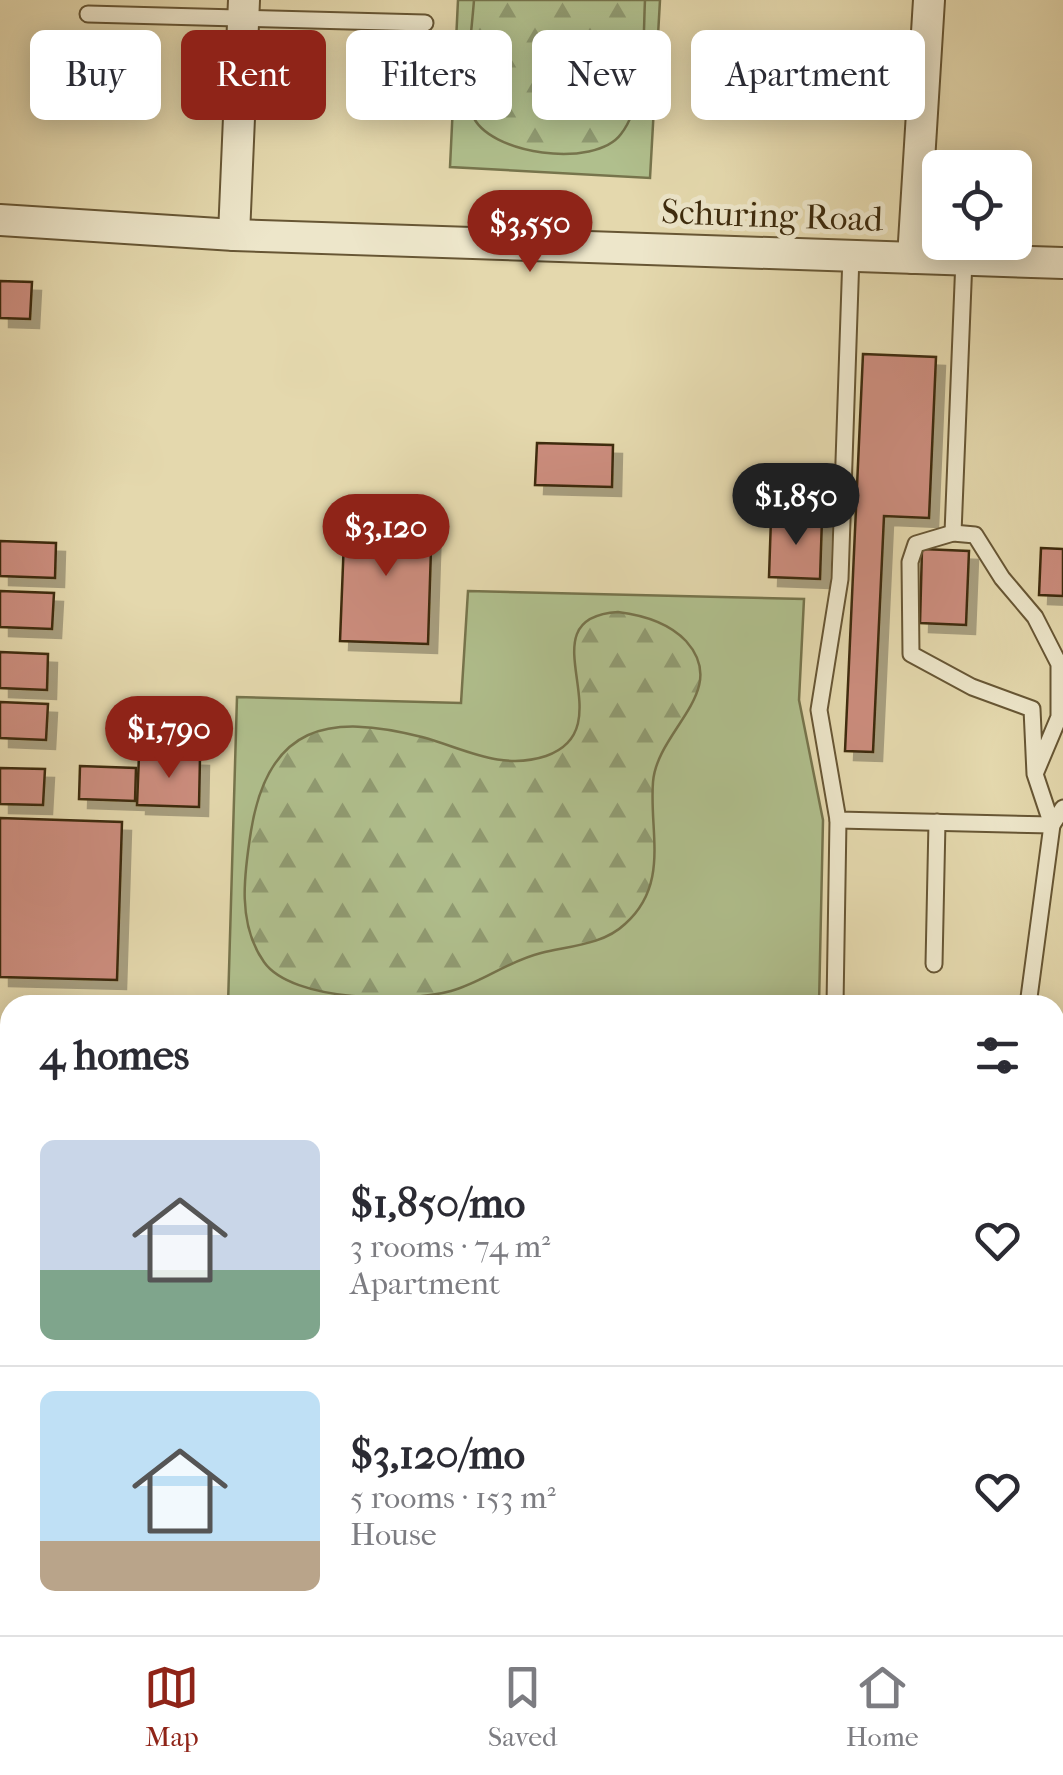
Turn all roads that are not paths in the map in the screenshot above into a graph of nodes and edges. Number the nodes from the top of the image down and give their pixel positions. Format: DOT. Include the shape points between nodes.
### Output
graph roads {
  1 [pos="929,0"];
  2 [pos="244,9"];
  3 [pos="88,14"];
  4 [pos="425,23"];
  5 [pos="0,220"];
  6 [pos="234,236"];
  7 [pos="851,256"];
  8 [pos="913,258"];
  9 [pos="922,258"];
  10 [pos="964,260"];
  11 [pos="1063,262"];
  12 [pos="952,533"];
  13 [pos="1035,774"];
  14 [pos="1063,808"];
  15 [pos="838,820"];
  16 [pos="938,822"];
  17 [pos="1052,825"];
  18 [pos="934,964"];
  19 [pos="834,995"];
  20 [pos="1029,995"];
  1 -- 8 [label="street"];
  2 -- 3 [label="lane"];
  2 -- 4 [label="lane"];
  2 -- 6 [label="street"];
  5 -- 6 [label="street, Schuring Road"];
  6 -- 7 [label="street, Schuring Road"];
  7 -- 8 [label="street, Schuring Road"];
  7 -- 15 [label="lane" via="840,579 819,710"];
  8 -- 9 [label="street, Schuring Road"];
  10 -- 11 [label="street, Schuring Road"];
  10 -- 12 [label="lane"];
  12 -- 13 [label="lane" via="975,536 1035,617 1058,664 1059,717"];
  12 -- 13 [label="lane" via="916,544 910,562 911,654 972,688 1032,710"];
  13 -- 17 [label="lane"];
  14 -- 17 [label="lane"];
  15 -- 16 [label="lane"];
  15 -- 19 [label="lane"];
  16 -- 17 [label="lane"];
  16 -- 18 [label="lane"];
  17 -- 20 [label="lane"];
}
